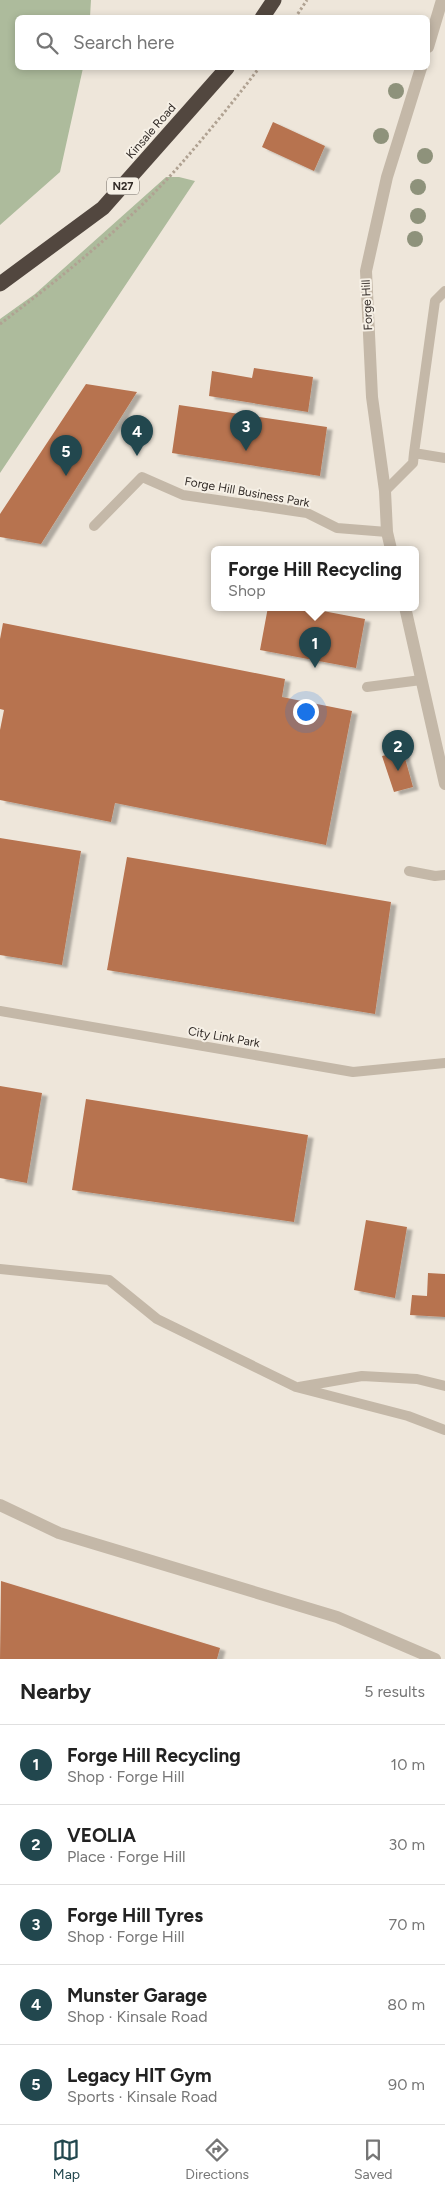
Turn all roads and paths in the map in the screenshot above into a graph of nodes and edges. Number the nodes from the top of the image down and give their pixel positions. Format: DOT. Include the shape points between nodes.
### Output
graph roads {
  1 [pos="274,0"];
  2 [pos="307,0"];
  3 [pos="442,0"];
  4 [pos="264,15"];
  5 [pos="297,15"];
  6 [pos="440,26"];
  7 [pos="430,44"];
  8 [pos="225,70"];
  9 [pos="420,70"];
  10 [pos="0,284"];
  11 [pos="445,291"];
  12 [pos="414,453"];
  13 [pos="445,458"];
  14 [pos="385,491"];
  15 [pos="94,526"];
  16 [pos="387,532"];
  17 [pos="390,546"];
  18 [pos="406,611"];
  19 [pos="422,680"];
  20 [pos="366,687"];
  21 [pos="445,784"];
  22 [pos="409,871"];
  23 [pos="445,875"];
  24 [pos="0,1011"];
  25 [pos="445,1063"];
  26 [pos="0,1269"];
  27 [pos="445,1386"];
  28 [pos="296,1387"];
  29 [pos="445,1430"];
  30 [pos="0,1505"];
  31 [pos="435,1659"];
  1 -- 4 [label="highway"];
  2 -- 5 [label="path"];
  3 -- 6 [label="street"];
  6 -- 7 [label="street"];
  8 -- 10 [label="highway, Kinsale Road / N27" via="103,208"];
  9 -- 14 [label="street, Forge Hill" via="387,177 366,272 372,397"];
  11 -- 12 [label="lane" via="434,300"];
  12 -- 13 [label="lane"];
  12 -- 14 [label="lane" via="413,463"];
  14 -- 16 [label="street, Forge Hill"];
  15 -- 16 [label="lane, Forge Hill Business Park" via="142,477 183,494 308,513 337,528"];
  16 -- 17 [label="street, Forge Hill"];
  18 -- 19 [label="street"];
  19 -- 20 [label="lane"];
  19 -- 21 [label="street"];
  22 -- 23 [label="lane"];
  24 -- 25 [label="lane, City Link Park" via="353,1072"];
  26 -- 28 [label="lane" via="109,1280 157,1319"];
  27 -- 28 [label="lane" via="417,1378 362,1376"];
  28 -- 29 [label="lane" via="408,1416"];
  30 -- 31 [label="street" via="59,1533 337,1617"];
}
